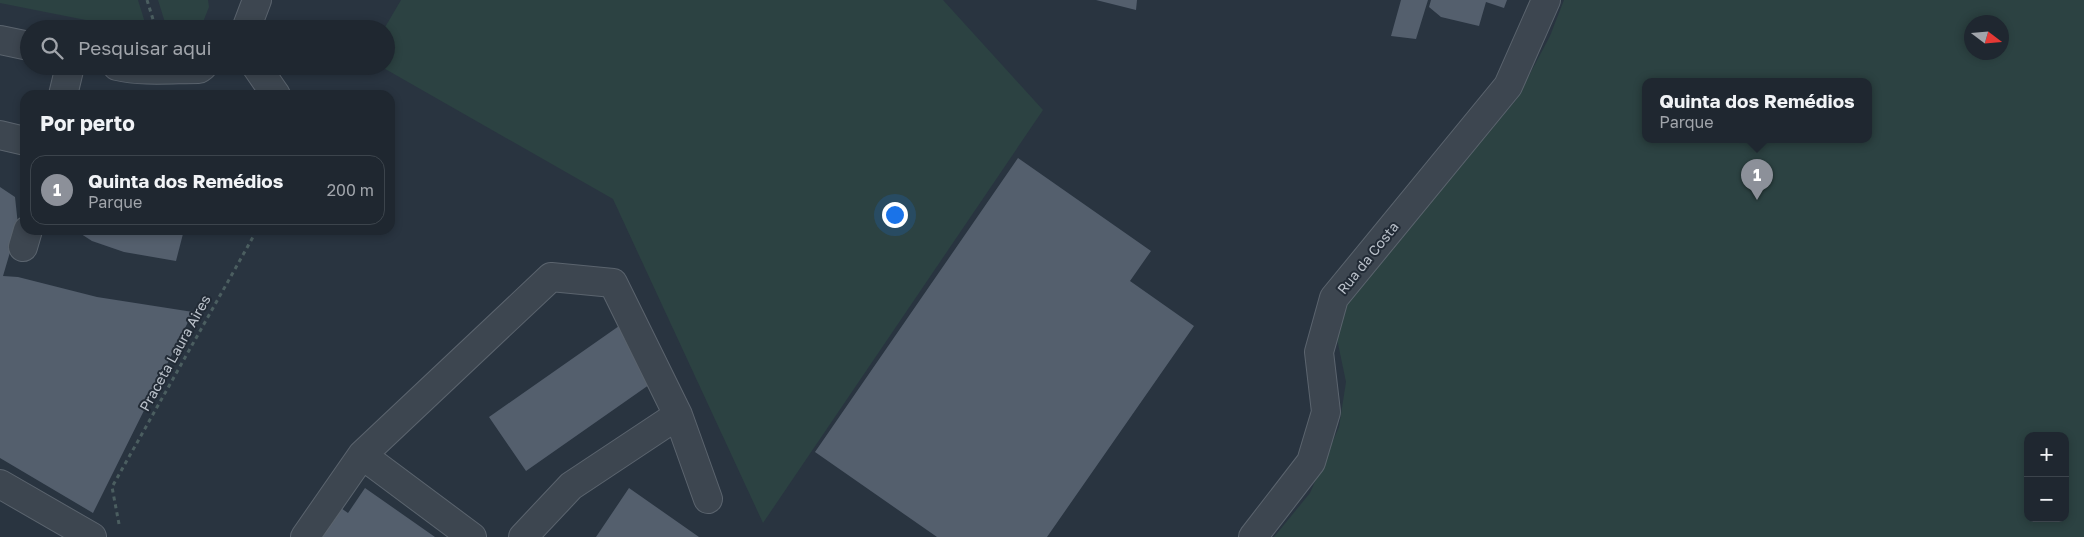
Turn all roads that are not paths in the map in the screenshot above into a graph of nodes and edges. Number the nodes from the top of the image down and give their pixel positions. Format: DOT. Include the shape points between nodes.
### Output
graph roads {
  1 [pos="257,0"];
  2 [pos="1546,0"];
  3 [pos="249,20"];
  4 [pos="0,40"];
  5 [pos="20,44"];
  6 [pos="68,75"];
  7 [pos="262,75"];
  8 [pos="64,90"];
  9 [pos="273,90"];
  10 [pos="0,135"];
  11 [pos="20,140"];
  12 [pos="678,415"];
  13 [pos="362,455"];
  14 [pos="0,484"];
  15 [pos="708,499"];
  16 [pos="92,537"];
  17 [pos="305,537"];
  18 [pos="472,537"];
  19 [pos="523,537"];
  20 [pos="1253,537"];
  1 -- 3 [label="street"];
  2 -- 20 [label="street, Rua da Costa" via="1508,86 1334,298 1319,352 1326,412 1311,462"];
  4 -- 5 [label="street"];
  6 -- 8 [label="street"];
  7 -- 9 [label="street"];
  10 -- 11 [label="street"];
  12 -- 13 [label="street" via="613,282 551,277"];
  12 -- 15 [label="street"];
  12 -- 19 [label="street" via="571,486"];
  13 -- 17 [label="street"];
  13 -- 18 [label="street"];
  14 -- 16 [label="street"];
}
